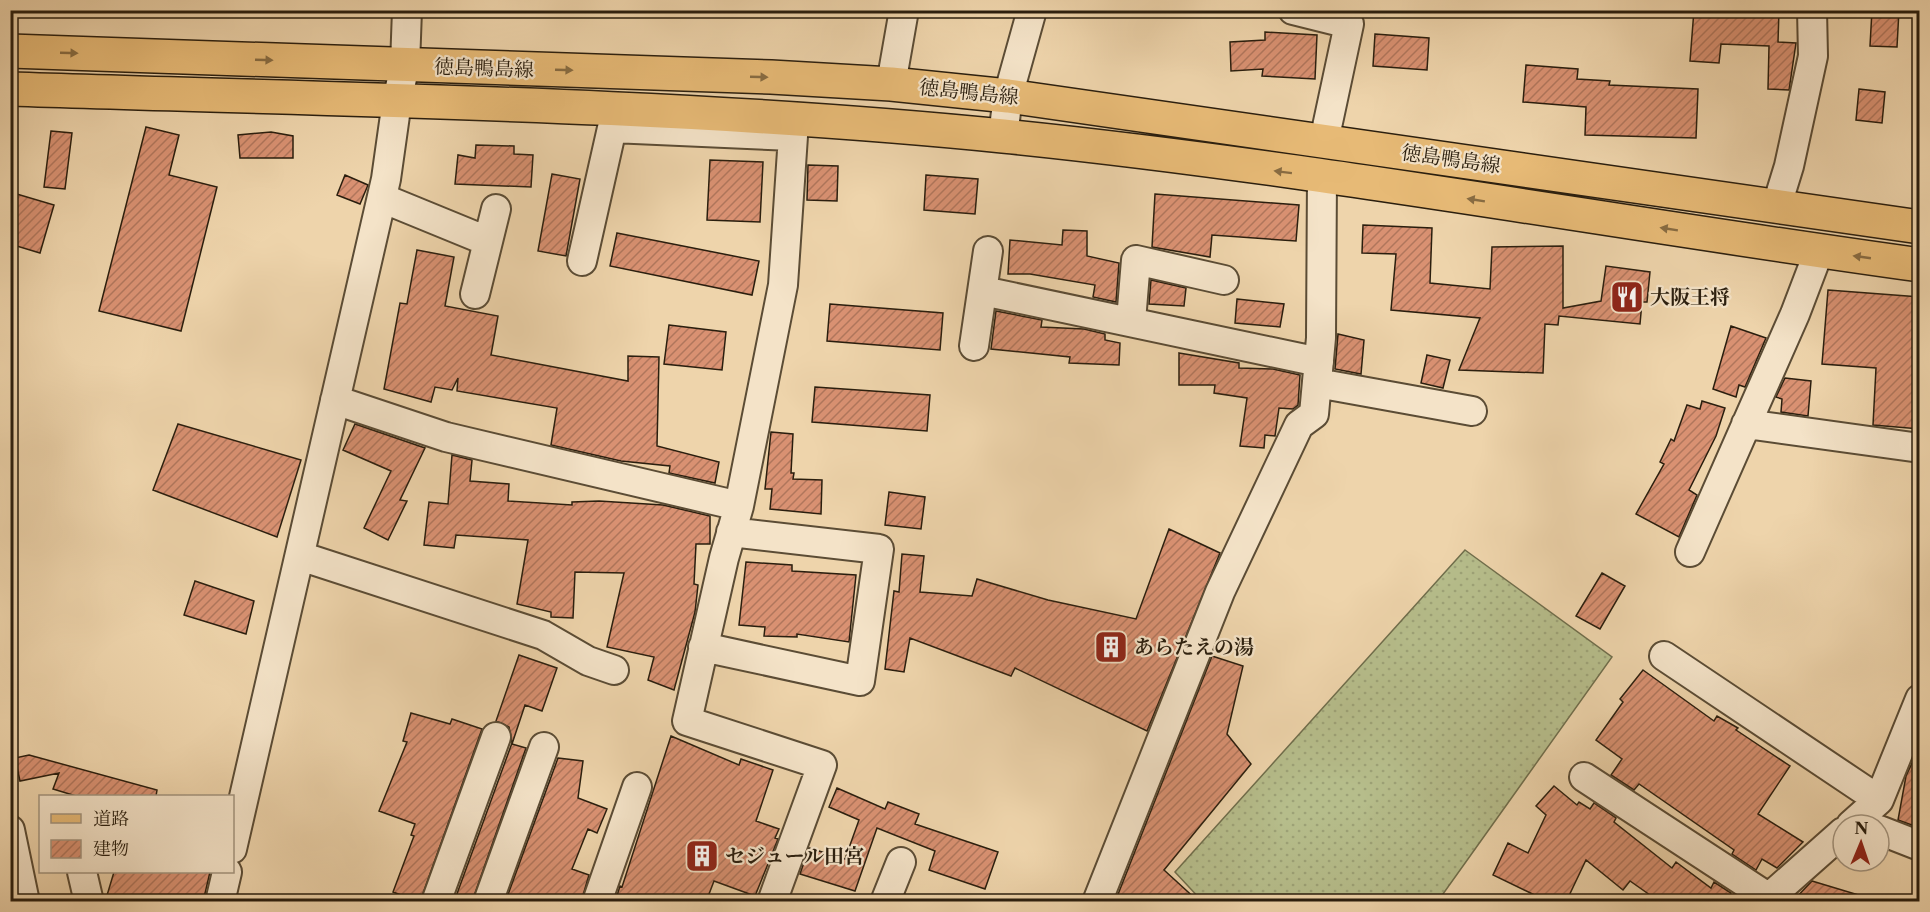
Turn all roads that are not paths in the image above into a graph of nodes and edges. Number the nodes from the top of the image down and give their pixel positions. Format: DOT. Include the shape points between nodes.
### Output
graph roads {
  1 [pos="407,10"];
  2 [pos="904,10"];
  3 [pos="1032,10"];
  4 [pos="1293,10"];
  5 [pos="1812,10"];
  6 [pos="10,51"];
  7 [pos="405,65"];
  8 [pos="891,84"];
  9 [pos="10,90"];
  10 [pos="1008,96"];
  11 [pos="397,101"];
  12 [pos="1004,136"];
  13 [pos="1324,141"];
  14 [pos="1322,177"];
  15 [pos="382,198"];
  16 [pos="1777,205"];
  17 [pos="496,209"];
  18 [pos="1920,226"];
  19 [pos="487,241"];
  20 [pos="988,251"];
  21 [pos="1819,251"];
  22 [pos="582,261"];
  23 [pos="1920,265"];
  24 [pos="1224,280"];
  25 [pos="983,291"];
  26 [pos="475,294"];
  27 [pos="1131,321"];
  28 [pos="974,346"];
  29 [pos="1318,372"];
  30 [pos="335,400"];
  31 [pos="1472,411"];
  32 [pos="1746,424"];
  33 [pos="1920,448"];
  34 [pos="735,519"];
  35 [pos="1690,552"];
  36 [pos="300,556"];
  37 [pos="704,648"];
  38 [pos="1664,656"];
  39 [pos="614,670"];
  40 [pos="1920,699"];
  41 [pos="496,737"];
  42 [pos="544,747"];
  43 [pos="1584,777"];
  44 [pos="637,787"];
  45 [pos="1879,800"];
  46 [pos="1869,813"];
  47 [pos="10,830"];
  48 [pos="1891,837"];
  49 [pos="234,840"];
  50 [pos="1920,846"];
  51 [pos="1831,849"];
  52 [pos="901,862"];
  53 [pos="82,873"];
  54 [pos="227,873"];
  55 [pos="1766,900"];
  56 [pos="25,902"];
  57 [pos="89,902"];
  58 [pos="220,902"];
  59 [pos="436,902"];
  60 [pos="488,902"];
  61 [pos="597,902"];
  62 [pos="772,902"];
  63 [pos="885,902"];
  64 [pos="1097,902"];
  1 -- 7 [label="street"];
  2 -- 8 [label="street"];
  3 -- 10 [label="street"];
  4 -- 13 [label="street" via="1349,24"];
  5 -- 16 [label="street" via="1813,56"];
  6 -- 7 [label="main road, 徳島鴨島線, one-way"];
  7 -- 8 [label="main road, 徳島鴨島線, one-way"];
  7 -- 11 [label="street"];
  8 -- 10 [label="main road, 徳島鴨島線"];
  9 -- 11 [label="main road, 徳島鴨島線"];
  10 -- 12 [label="street"];
  10 -- 13 [label="main road, 徳島鴨島線"];
  11 -- 12 [label="main road, 徳島鴨島線" via="752,117"];
  11 -- 15 [label="street"];
  14 -- 12 [label="main road, 徳島鴨島線, one-way"];
  13 -- 16 [label="main road, 徳島鴨島線"];
  21 -- 14 [label="main road, 徳島鴨島線, one-way"];
  14 -- 29 [label="street"];
  15 -- 19 [label="street"];
  15 -- 30 [label="street"];
  16 -- 18 [label="main road, 徳島鴨島線"];
  17 -- 19 [label="street"];
  19 -- 26 [label="street"];
  20 -- 25 [label="street"];
  23 -- 21 [label="main road, 徳島鴨島線, one-way"];
  21 -- 32 [label="street"];
  22 -- 34 [label="street" via="612,128 793,136 783,285"];
  24 -- 27 [label="street" via="1136,260"];
  25 -- 27 [label="street"];
  25 -- 28 [label="street"];
  27 -- 29 [label="street"];
  29 -- 31 [label="street"];
  29 -- 64 [label="street" via="1314,414 1299,425 1220,592"];
  30 -- 34 [label="street" via="446,437 570,464"];
  30 -- 36 [label="street"];
  32 -- 33 [label="street"];
  32 -- 35 [label="street"];
  34 -- 37 [label="street"];
  34 -- 37 [label="street" via="879,549 860,681"];
  36 -- 39 [label="street" via="543,635 588,661"];
  36 -- 49 [label="street"];
  37 -- 62 [label="street" via="687,721 822,765"];
  38 -- 45 [label="street"];
  40 -- 45 [label="street"];
  41 -- 59 [label="street"];
  42 -- 60 [label="street"];
  43 -- 55 [label="street"];
  44 -- 61 [label="street"];
  45 -- 46 [label="street"];
  47 -- 56 [label="street"];
  48 -- 50 [label="street"];
  51 -- 55 [label="street"];
  52 -- 63 [label="street"];
  53 -- 57 [label="street"];
  54 -- 58 [label="street"];
}
